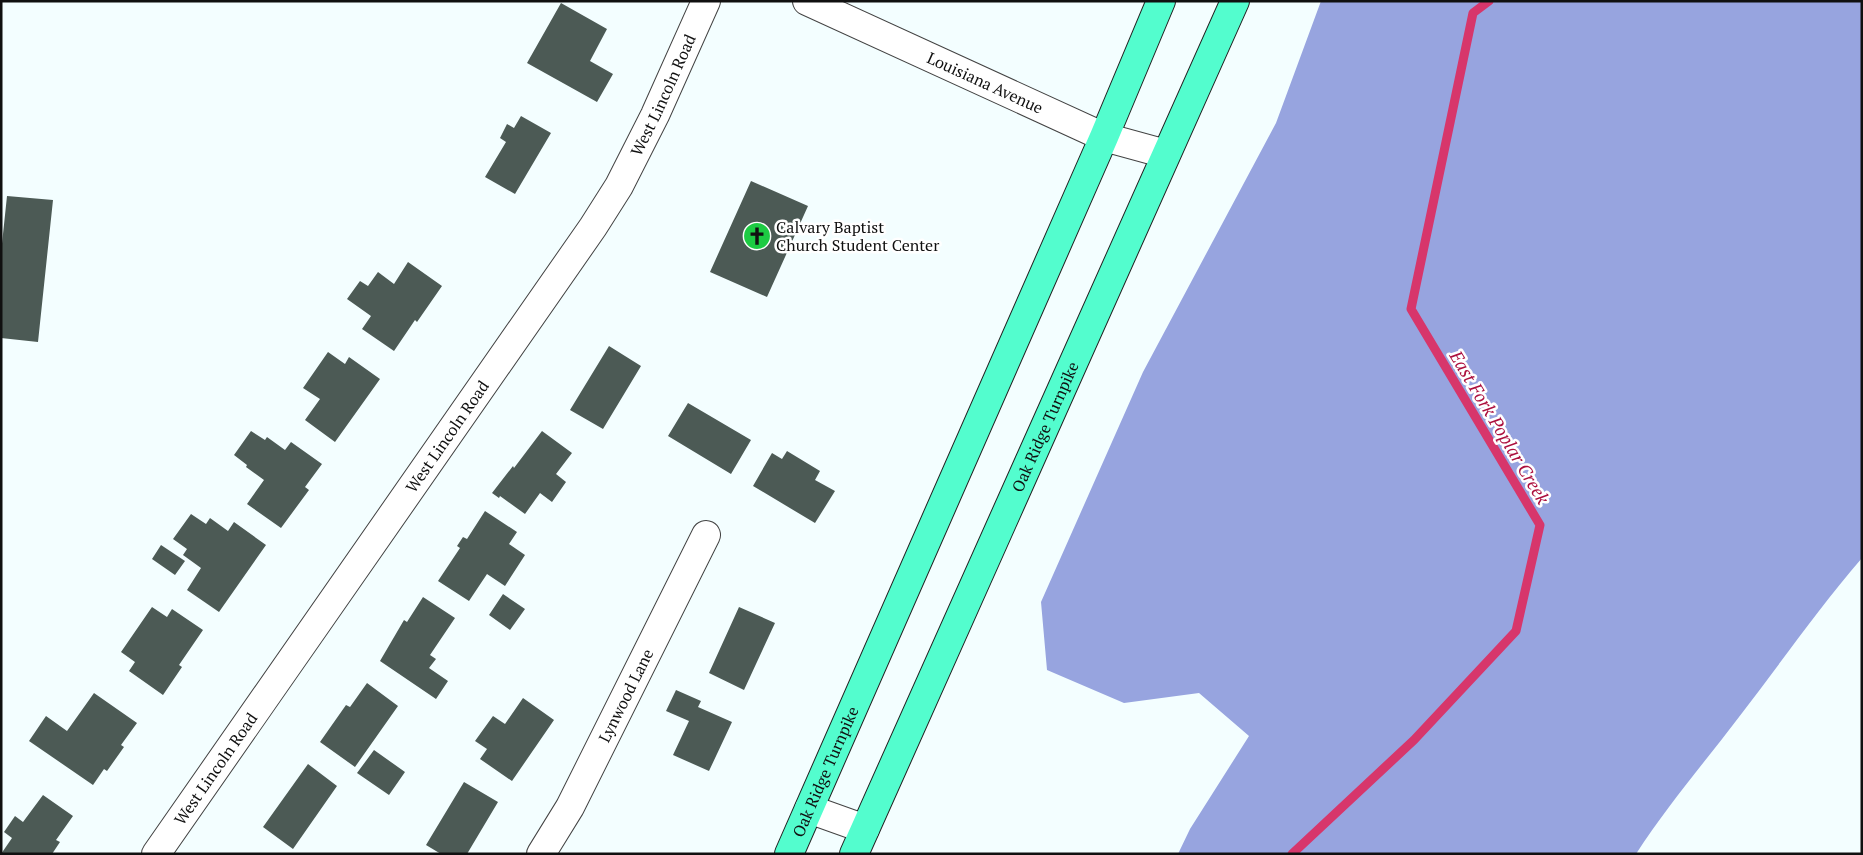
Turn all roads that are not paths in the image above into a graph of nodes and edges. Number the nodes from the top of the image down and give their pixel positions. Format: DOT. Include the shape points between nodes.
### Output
graph roads {
  1 [pos="706,1"];
  2 [pos="807,1"];
  3 [pos="1161,1"];
  4 [pos="1235,1"];
  5 [pos="1104,137"];
  6 [pos="1166,154"];
  7 [pos="706,535"];
  8 [pos="809,809"];
  9 [pos="865,829"];
  10 [pos="156,854"];
  11 [pos="541,854"];
  12 [pos="789,854"];
  13 [pos="854,854"];
  1 -- 10 [label="street, West Lincoln Road" via="620,186"];
  2 -- 5 [label="street, Louisiana Avenue"];
  3 -- 5 [label="highway, Oak Ridge Turnpike"];
  4 -- 6 [label="highway, Oak Ridge Turnpike"];
  5 -- 6 [label="street, Louisiana Avenue"];
  5 -- 8 [label="highway, Oak Ridge Turnpike"];
  6 -- 9 [label="highway, Oak Ridge Turnpike"];
  7 -- 11 [label="street, Lynwood Lane" via="574,798"];
  8 -- 9 [label="street"];
  8 -- 12 [label="highway, Oak Ridge Turnpike"];
  9 -- 13 [label="highway, Oak Ridge Turnpike"];
}
